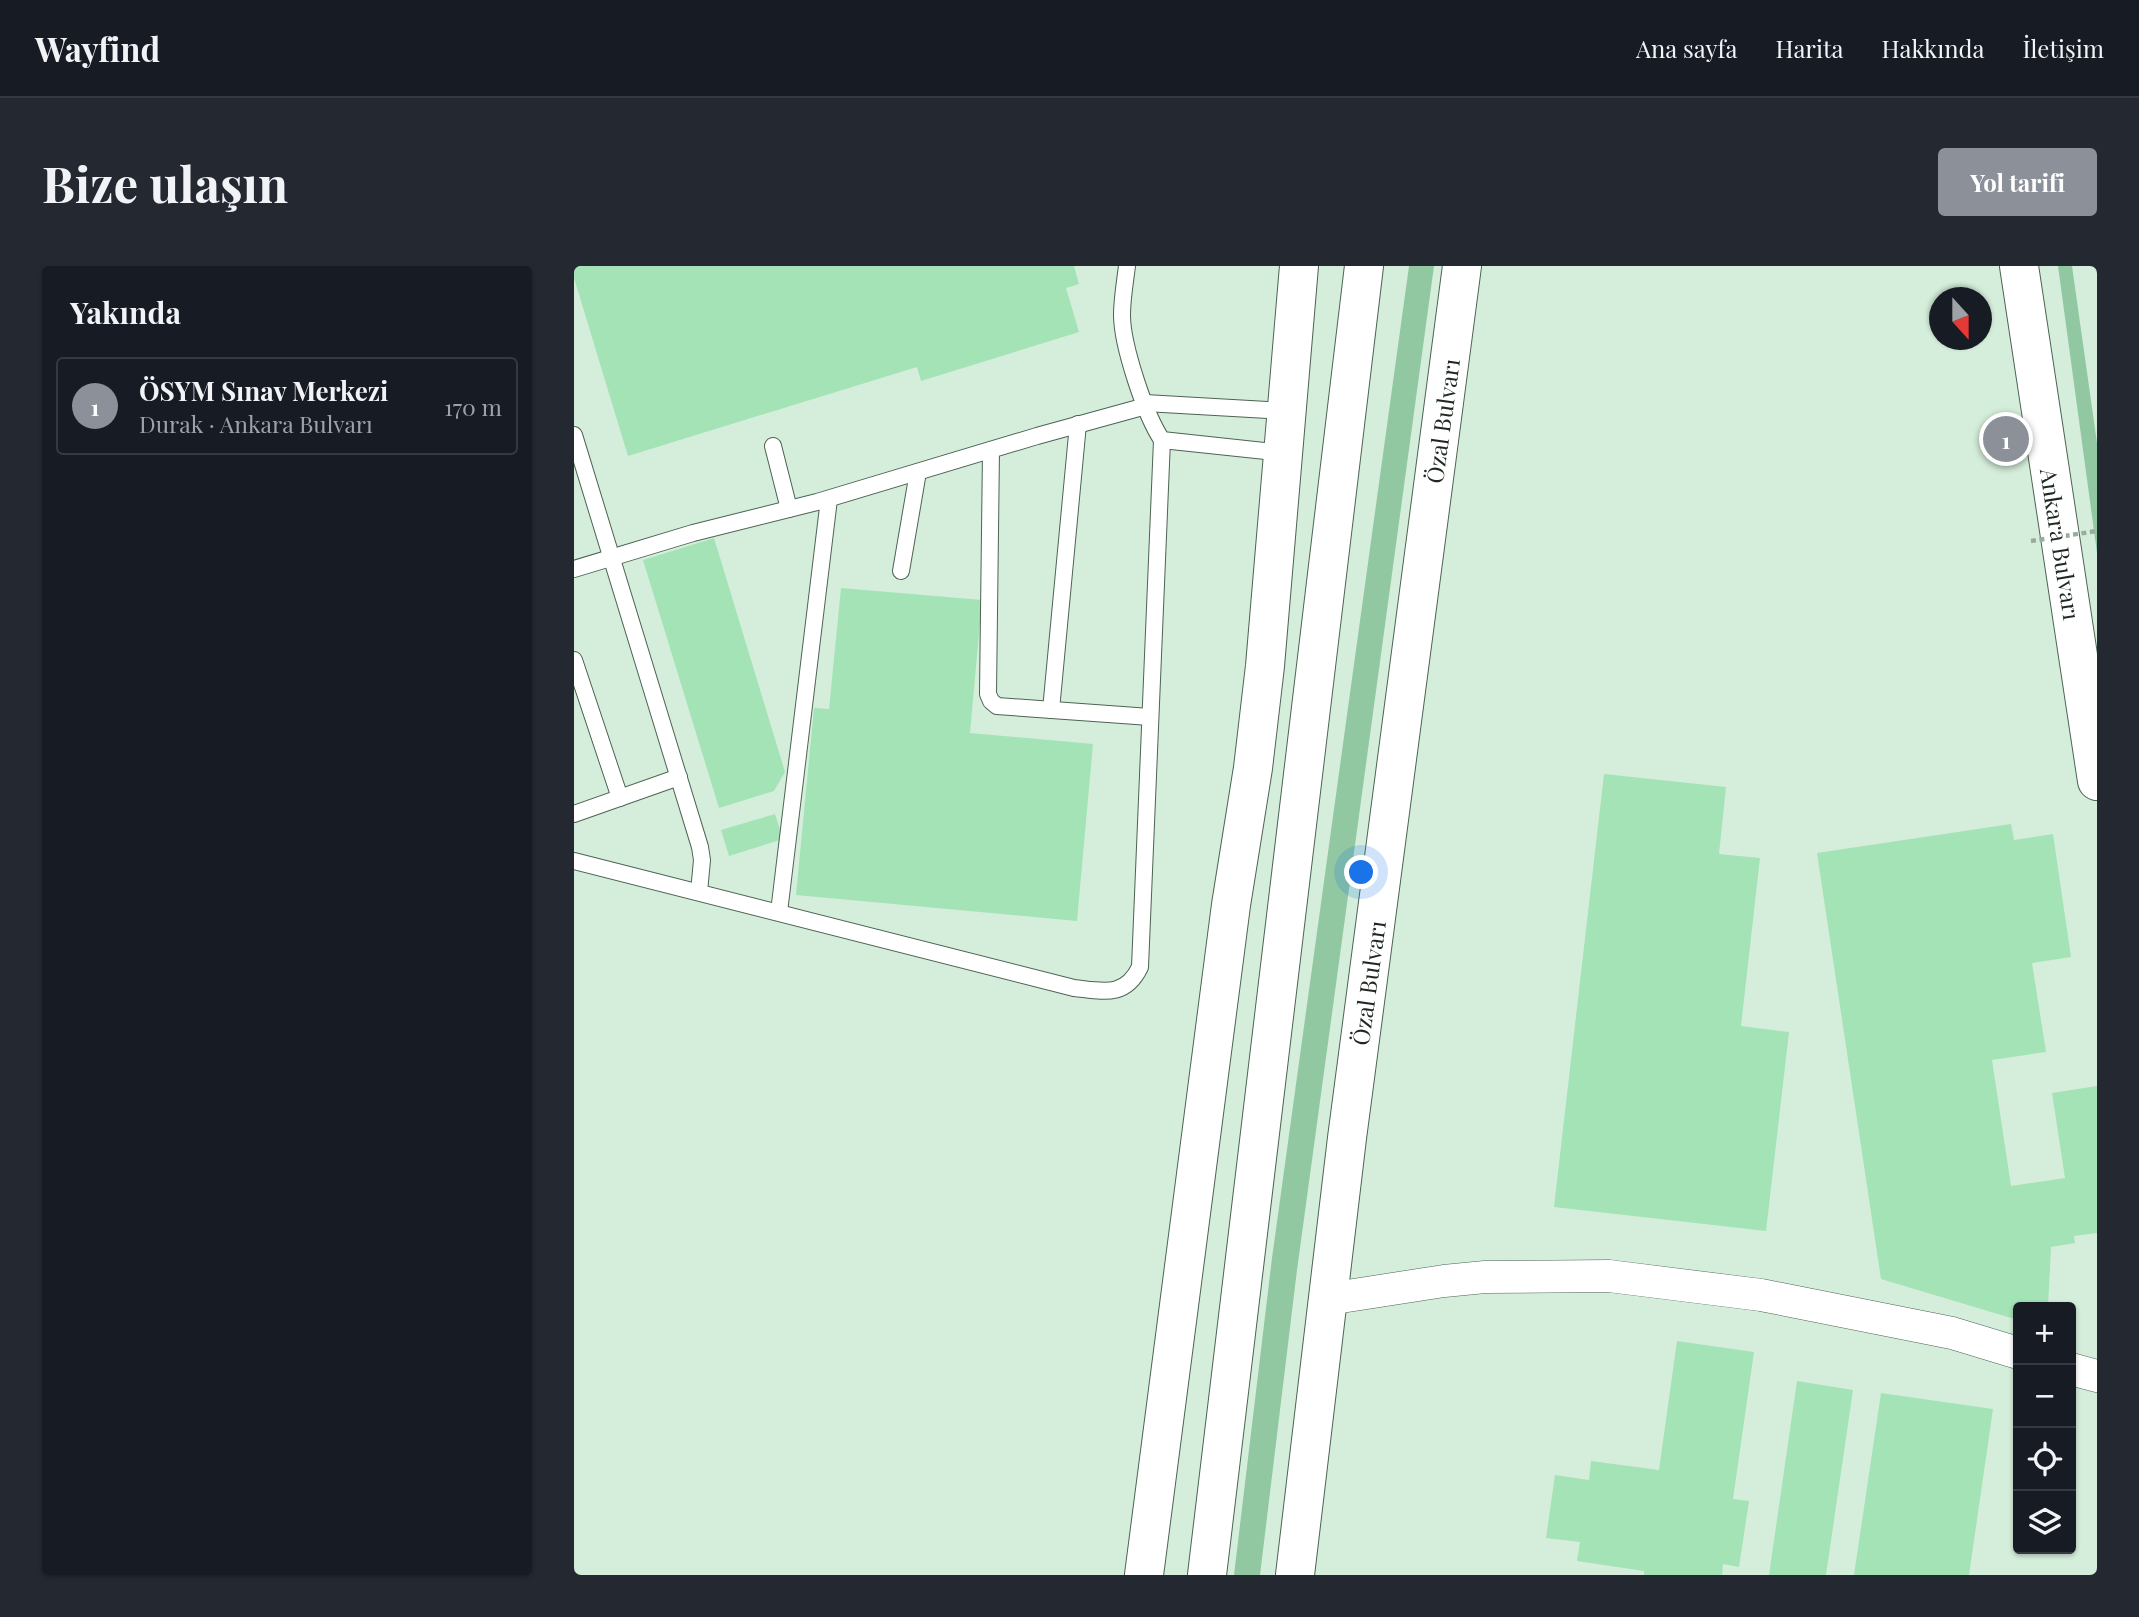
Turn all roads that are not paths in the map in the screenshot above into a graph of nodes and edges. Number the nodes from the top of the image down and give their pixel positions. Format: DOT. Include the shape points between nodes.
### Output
graph roads {
  1 [pos="1127,266"];
  2 [pos="1299,266"];
  3 [pos="1462,266"];
  4 [pos="1470,266"];
  5 [pos="2019,266"];
  6 [pos="1361,274"];
  7 [pos="1457,308"];
  8 [pos="1145,404"];
  9 [pos="1287,411"];
  10 [pos="1078,424"];
  11 [pos="574,435"];
  12 [pos="1162,440"];
  13 [pos="773,446"];
  14 [pos="991,450"];
  15 [pos="1283,453"];
  16 [pos="918,472"];
  17 [pos="829,499"];
  18 [pos="789,509"];
  19 [pos="612,558"];
  20 [pos="574,569"];
  21 [pos="901,571"];
  22 [pos="574,660"];
  23 [pos="1051,710"];
  24 [pos="1150,717"];
  25 [pos="679,777"];
  26 [pos="2097,780"];
  27 [pos="620,798"];
  28 [pos="574,814"];
  29 [pos="574,861"];
  30 [pos="699,892"];
  31 [pos="779,912"];
  32 [pos="1328,1300"];
  33 [pos="2013,1352"];
  34 [pos="2076,1370"];
  35 [pos="2097,1376"];
  36 [pos="1144,1575"];
  37 [pos="1207,1575"];
  38 [pos="1295,1575"];
  1 -- 8 [label="lane" via="1123,329"];
  2 -- 9 [label="main road"];
  3 -- 7 [label="main road, Özal Bulvarı"];
  4 -- 7 [label="main road"];
  5 -- 26 [label="main road, Ankara Bulvarı"];
  6 -- 37 [label="main road"];
  7 -- 32 [label="main road, Özal Bulvarı"];
  8 -- 9 [label="lane"];
  8 -- 10 [label="lane"];
  8 -- 12 [label="lane"];
  9 -- 15 [label="main road"];
  10 -- 14 [label="lane"];
  10 -- 23 [label="lane"];
  11 -- 19 [label="lane"];
  12 -- 15 [label="lane"];
  12 -- 24 [label="lane"];
  13 -- 18 [label="lane"];
  14 -- 16 [label="lane"];
  14 -- 23 [label="lane" via="988,694 997,706"];
  15 -- 36 [label="main road" via="1253,768"];
  16 -- 17 [label="lane"];
  16 -- 21 [label="lane"];
  17 -- 18 [label="lane"];
  17 -- 31 [label="lane"];
  18 -- 19 [label="lane"];
  19 -- 20 [label="lane"];
  19 -- 25 [label="lane"];
  22 -- 27 [label="lane"];
  23 -- 24 [label="lane"];
  24 -- 31 [label="lane" via="1140,967 1122,988 1111,992 1074,988"];
  25 -- 27 [label="lane"];
  25 -- 30 [label="lane" via="700,847"];
  27 -- 28 [label="lane"];
  29 -- 30 [label="lane"];
  30 -- 31 [label="lane"];
  32 -- 33 [label="street" via="1444,1280 1609,1276 1775,1298 1952,1334"];
  32 -- 38 [label="main road, Özal Bulvarı"];
  34 -- 35 [label="street"];
}
